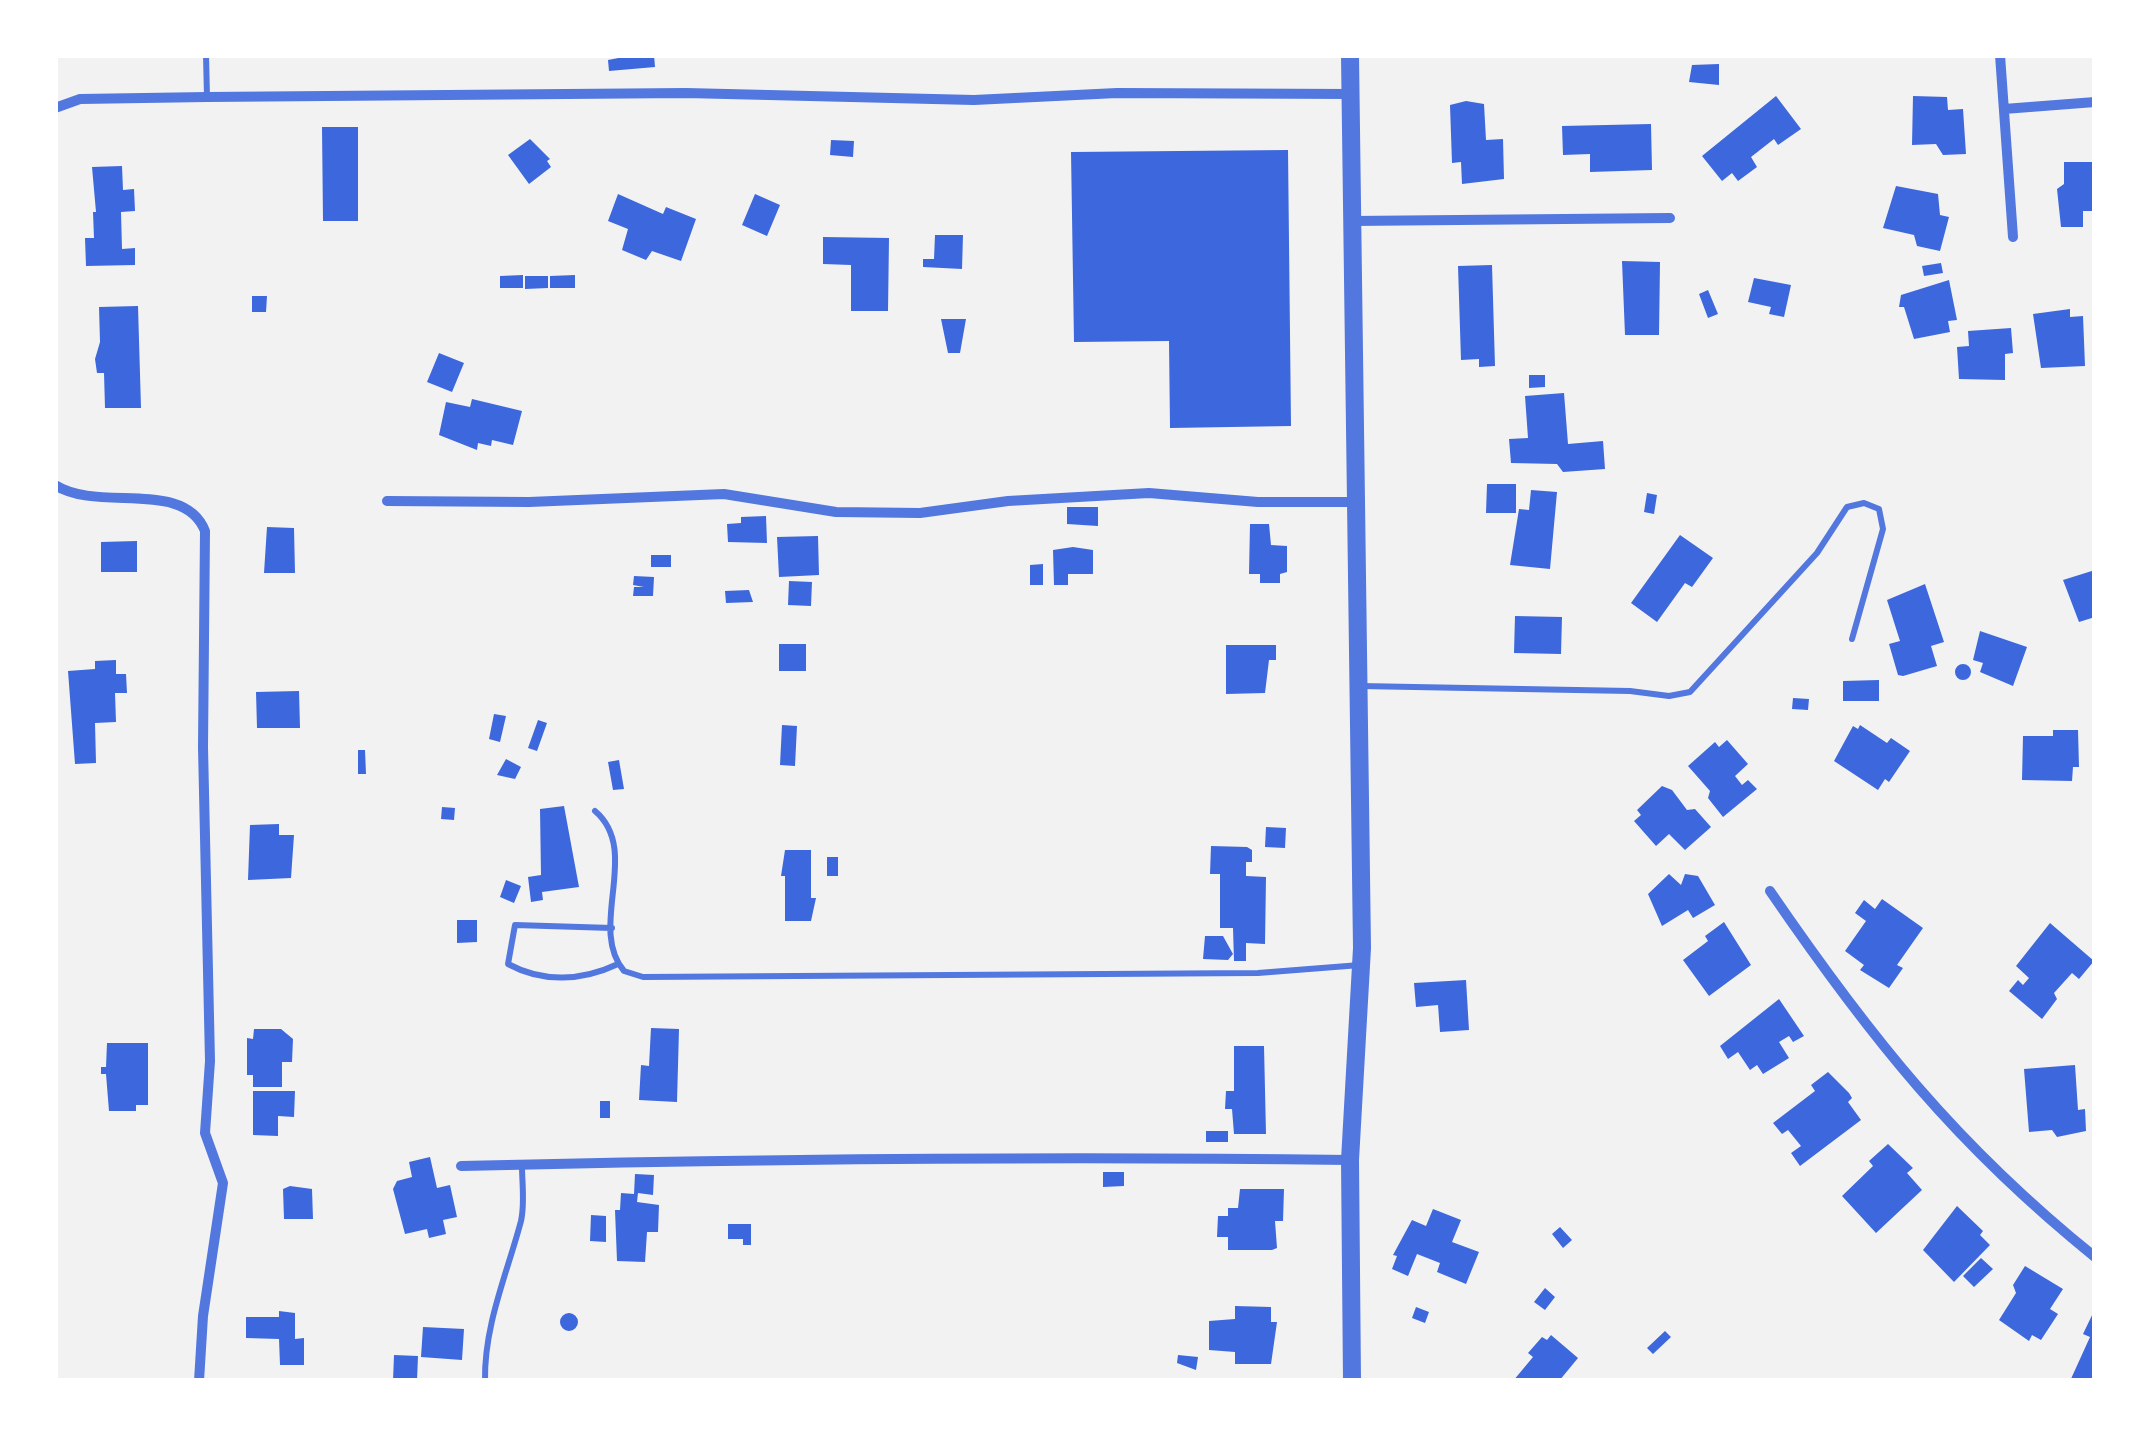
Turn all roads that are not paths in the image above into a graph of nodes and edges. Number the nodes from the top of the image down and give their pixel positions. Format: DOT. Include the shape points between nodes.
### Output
graph roads {
  1 [pos="206,55"];
  2 [pos="1350,55"];
  3 [pos="2000,55"];
  4 [pos="1351,94"];
  5 [pos="207,97"];
  6 [pos="2095,102"];
  7 [pos="55,108"];
  8 [pos="2004,109"];
  9 [pos="1670,218"];
  10 [pos="1351,221"];
  11 [pos="2013,237"];
  12 [pos="55,485"];
  13 [pos="387,501"];
  14 [pos="1353,502"];
  15 [pos="1852,639"];
  16 [pos="1359,686"];
  17 [pos="595,811"];
  18 [pos="1770,891"];
  19 [pos="612,928"];
  20 [pos="618,964"];
  21 [pos="1361,965"];
  22 [pos="1350,1160"];
  23 [pos="522,1164"];
  24 [pos="461,1166"];
  25 [pos="2095,1257"];
  26 [pos="198,1381"];
  27 [pos="485,1381"];
  28 [pos="1352,1381"];
  1 -- 5 [label="lane"];
  2 -- 4 [label="street"];
  3 -- 8 [label="street"];
  4 -- 5 [label="street" via="974,100 686,93"];
  4 -- 10 [label="street"];
  5 -- 7 [label="street" via="80,99"];
  6 -- 8 [label="street"];
  8 -- 11 [label="street"];
  9 -- 10 [label="street"];
  10 -- 14 [label="street"];
  12 -- 26 [label="street" via="74,497 180,502 198,513 205,530 205,1134 223,1183"];
  13 -- 14 [label="street" via="724,494 836,512 920,513 1149,493"];
  14 -- 16 [label="street"];
  15 -- 16 [label="lane" via="1883,529 1879,509 1864,503 1847,507 1816,552 1690,692"];
  16 -- 21 [label="street"];
  17 -- 19 [label="lane" via="610,828 615,848"];
  18 -- 25 [label="street" via="1850,1008 1940,1117 2022,1198"];
  19 -- 20 [label="lane"];
  19 -- 20 [label="lane" via="515,925 508,964 532,977 593,976"];
  20 -- 21 [label="lane" via="643,977 1258,973"];
  21 -- 22 [label="street"];
  22 -- 23 [label="street" via="888,1156"];
  22 -- 28 [label="street"];
  23 -- 24 [label="street"];
  23 -- 27 [label="lane" via="522,1218 484,1348"];
}
